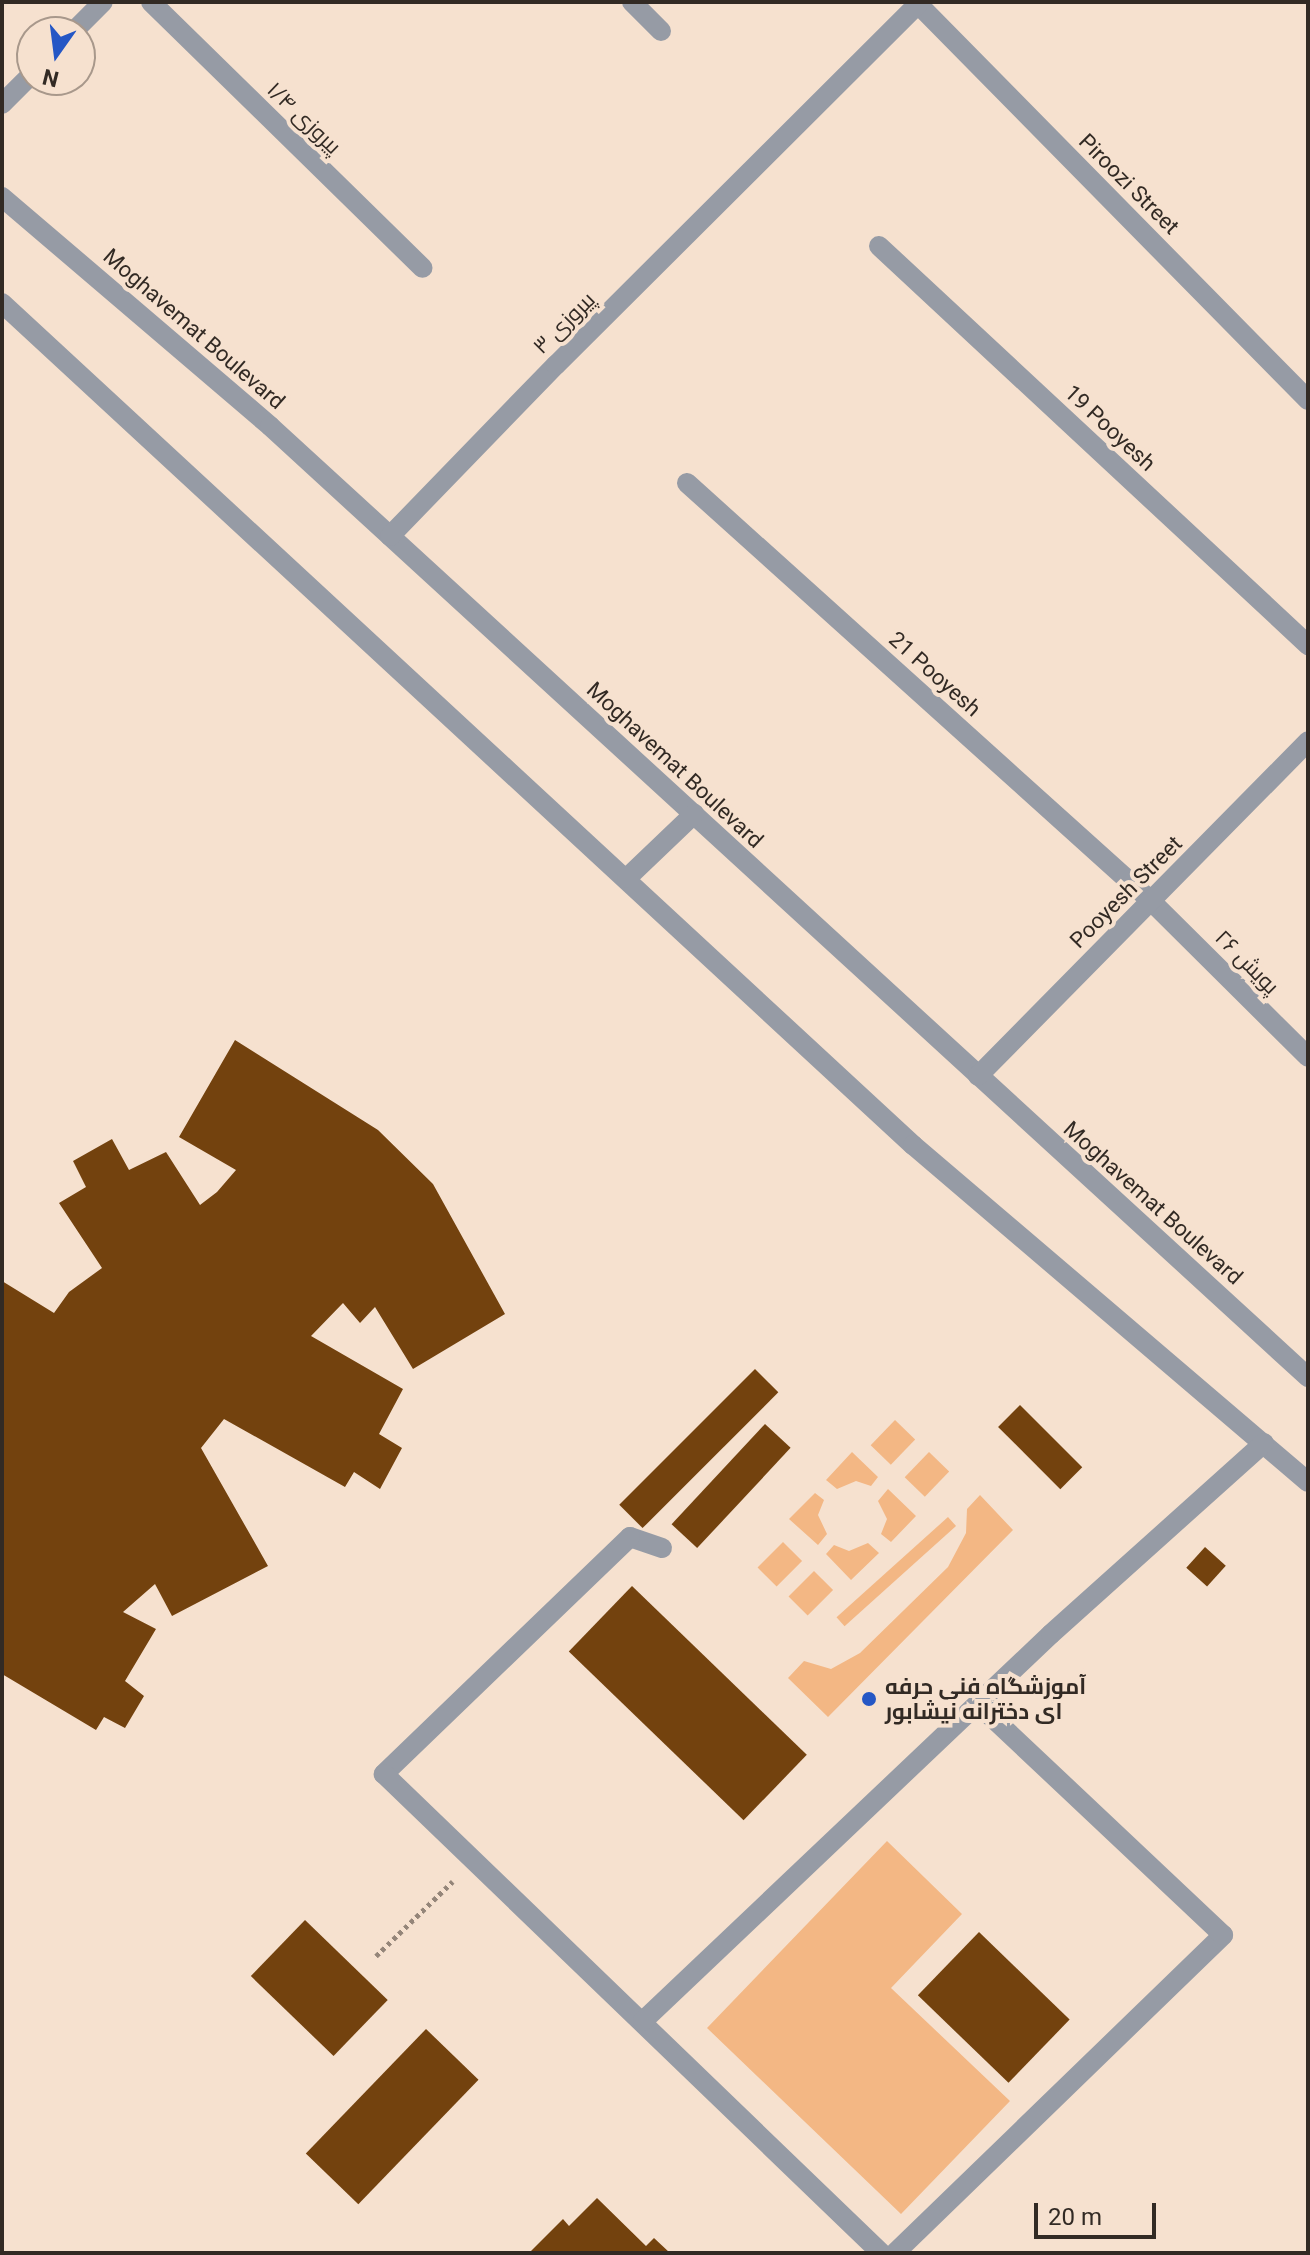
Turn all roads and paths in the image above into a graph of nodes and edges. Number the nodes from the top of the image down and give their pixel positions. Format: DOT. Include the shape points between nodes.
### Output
graph roads {
  1 [pos="151,2"];
  2 [pos="632,2"];
  3 [pos="917,3"];
  4 [pos="661,31"];
  5 [pos="2,197"];
  6 [pos="879,246"];
  7 [pos="423,268"];
  8 [pos="2,303"];
  9 [pos="1308,400"];
  10 [pos="687,483"];
  11 [pos="390,536"];
  12 [pos="1308,645"];
  13 [pos="1308,741"];
  14 [pos="694,814"];
  15 [pos="627,878"];
  16 [pos="1151,901"];
  17 [pos="1308,1057"];
  18 [pos="978,1076"];
  19 [pos="1308,1377"];
  20 [pos="1264,1443"];
  21 [pos="1308,1482"];
  22 [pos="662,1548"];
  23 [pos="978,1704"];
  24 [pos="474,1860"];
  25 [pos="376,1956"];
  26 [pos="643,2021"];
  27 [pos="881,2253"];
  28 [pos="895,2253"];
  1 -- 7 [label="street, پیروزی ۱/۴"];
  2 -- 4 [label="street"];
  3 -- 9 [label="street, Piroozi Street"];
  3 -- 11 [label="street, پیروزی ۳"];
  5 -- 11 [label="street, Moghavemat Boulevard"];
  6 -- 12 [label="street, 19 Pooyesh"];
  8 -- 15 [label="street"];
  10 -- 16 [label="street, 21 Pooyesh"];
  11 -- 14 [label="street, Moghavemat Boulevard"];
  13 -- 16 [label="street, Pooyesh Street"];
  14 -- 15 [label="street"];
  14 -- 18 [label="street, Moghavemat Boulevard"];
  15 -- 20 [label="street" via="913,1145"];
  16 -- 17 [label="street, پویش ۲۶"];
  16 -- 18 [label="street, Pooyesh Street"];
  18 -- 19 [label="street, Moghavemat Boulevard"];
  20 -- 21 [label="street"];
  20 -- 23 [label="street"];
  22 -- 24 [label="street" via="630,1537 384,1774"];
  23 -- 26 [label="street"];
  23 -- 28 [label="street" via="1223,1935"];
  24 -- 25 [label="path"];
  24 -- 26 [label="street"];
  26 -- 27 [label="street"];
}
